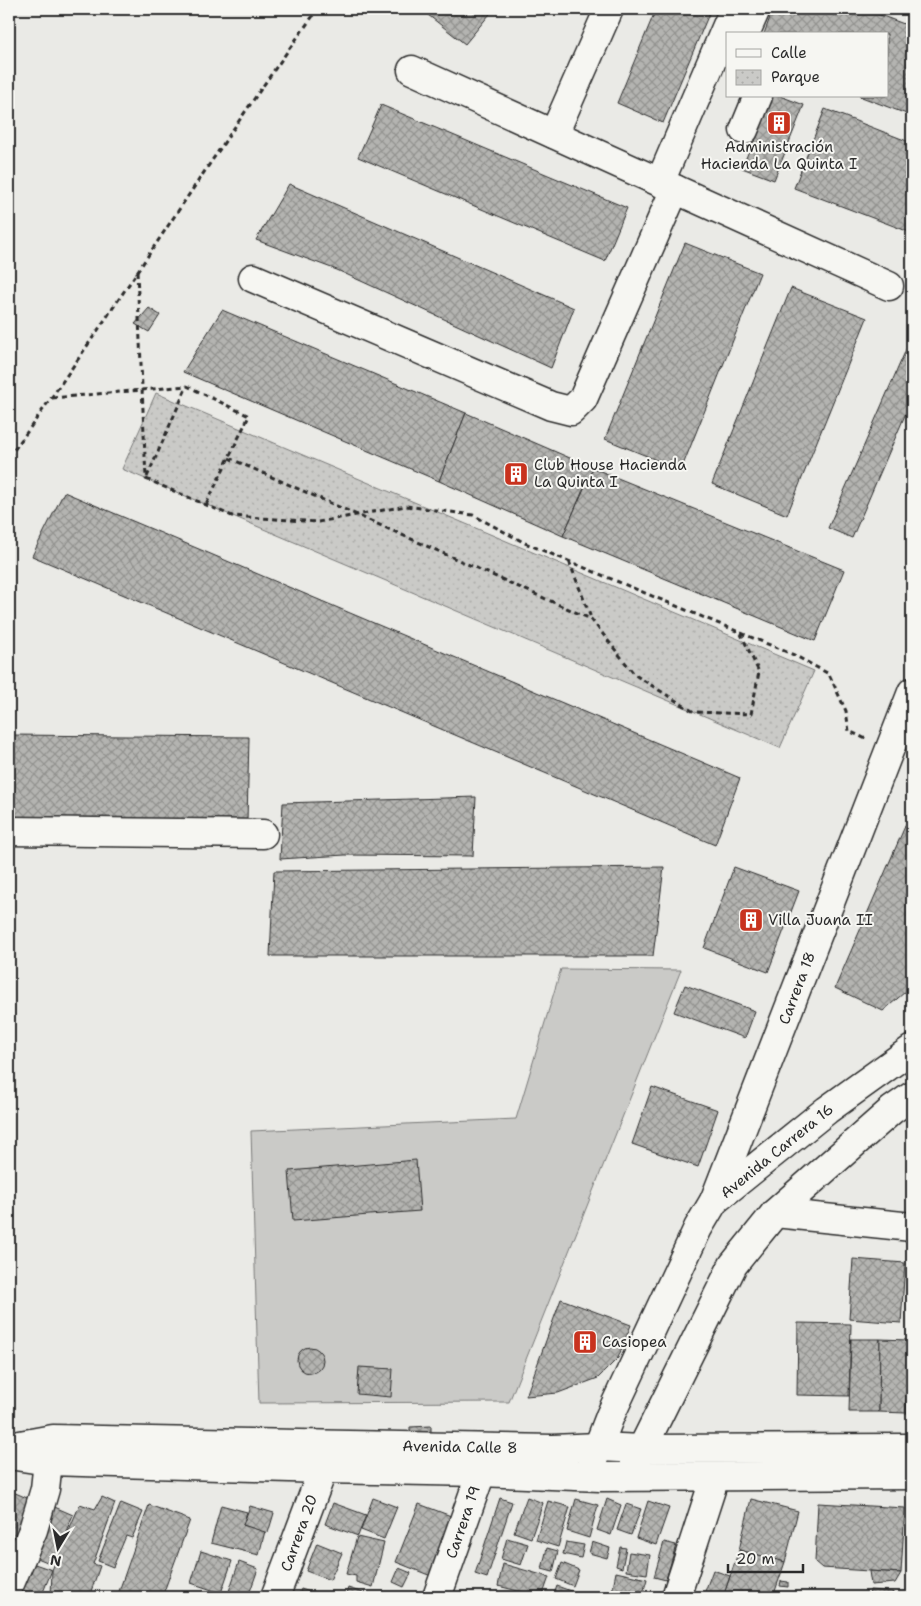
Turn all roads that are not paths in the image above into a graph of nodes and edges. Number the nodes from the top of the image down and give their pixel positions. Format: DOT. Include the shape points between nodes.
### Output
graph roads {
  1 [pos="609,9"];
  2 [pos="734,9"];
  3 [pos="756,9"];
  4 [pos="746,32"];
  5 [pos="412,70"];
  6 [pos="757,98"];
  7 [pos="744,130"];
  8 [pos="554,134"];
  9 [pos="668,186"];
  10 [pos="253,278"];
  11 [pos="889,286"];
  12 [pos="909,706"];
  13 [pos="9,831"];
  14 [pos="263,834"];
  15 [pos="912,1049"];
  16 [pos="912,1096"];
  17 [pos="714,1201"];
  18 [pos="775,1213"];
  19 [pos="912,1227"];
  20 [pos="9,1447"];
  21 [pos="598,1447"];
  22 [pos="912,1448"];
  23 [pos="642,1449"];
  24 [pos="9,1455"];
  25 [pos="485,1460"];
  26 [pos="48,1461"];
  27 [pos="323,1469"];
  28 [pos="912,1475"];
  29 [pos="587,1476"];
  30 [pos="629,1477"];
  31 [pos="715,1477"];
  32 [pos="9,1586"];
  33 [pos="275,1597"];
  34 [pos="437,1597"];
  35 [pos="676,1597"];
  1 -- 8 [label="main road"];
  2 -- 9 [label="main road"];
  3 -- 4 [label="main road"];
  5 -- 8 [label="main road"];
  6 -- 7 [label="main road"];
  8 -- 9 [label="main road"];
  9 -- 10 [label="main road" via="583,399 571,411 550,406"];
  9 -- 11 [label="main road"];
  12 -- 17 [label="main road, Carrera 18"];
  13 -- 14 [label="main road"];
  15 -- 17 [label="main road, Avenida Carrera 16" via="827,1110"];
  16 -- 18 [label="main road"];
  17 -- 21 [label="main road, Avenida Carrera 16" via="698,1228"];
  18 -- 19 [label="main road"];
  18 -- 23 [label="main road" via="733,1265"];
  20 -- 25 [label="main road, Avenida Calle 8" via="53,1439"];
  21 -- 23 [label="main road, Avenida Calle 8"];
  21 -- 25 [label="main road, Avenida Calle 8" via="552,1449"];
  21 -- 29 [label="main road, Avenida Carrera 16"];
  22 -- 23 [label="main road, Avenida Calle 8"];
  23 -- 30 [label="main road"];
  24 -- 26 [label="main road, Avenida Calle 8"];
  25 -- 27 [label="main road, Avenida Calle 8"];
  25 -- 29 [label="main road, Avenida Calle 8"];
  25 -- 34 [label="main road, Carrera 19"];
  26 -- 27 [label="main road, Avenida Calle 8"];
  26 -- 32 [label="main road" via="45,1489 33,1530"];
  27 -- 33 [label="main road, Carrera 20"];
  28 -- 31 [label="main road, Avenida Calle 8"];
  29 -- 30 [label="main road, Avenida Calle 8"];
  30 -- 31 [label="main road, Avenida Calle 8"];
  31 -- 35 [label="main road"];
}
